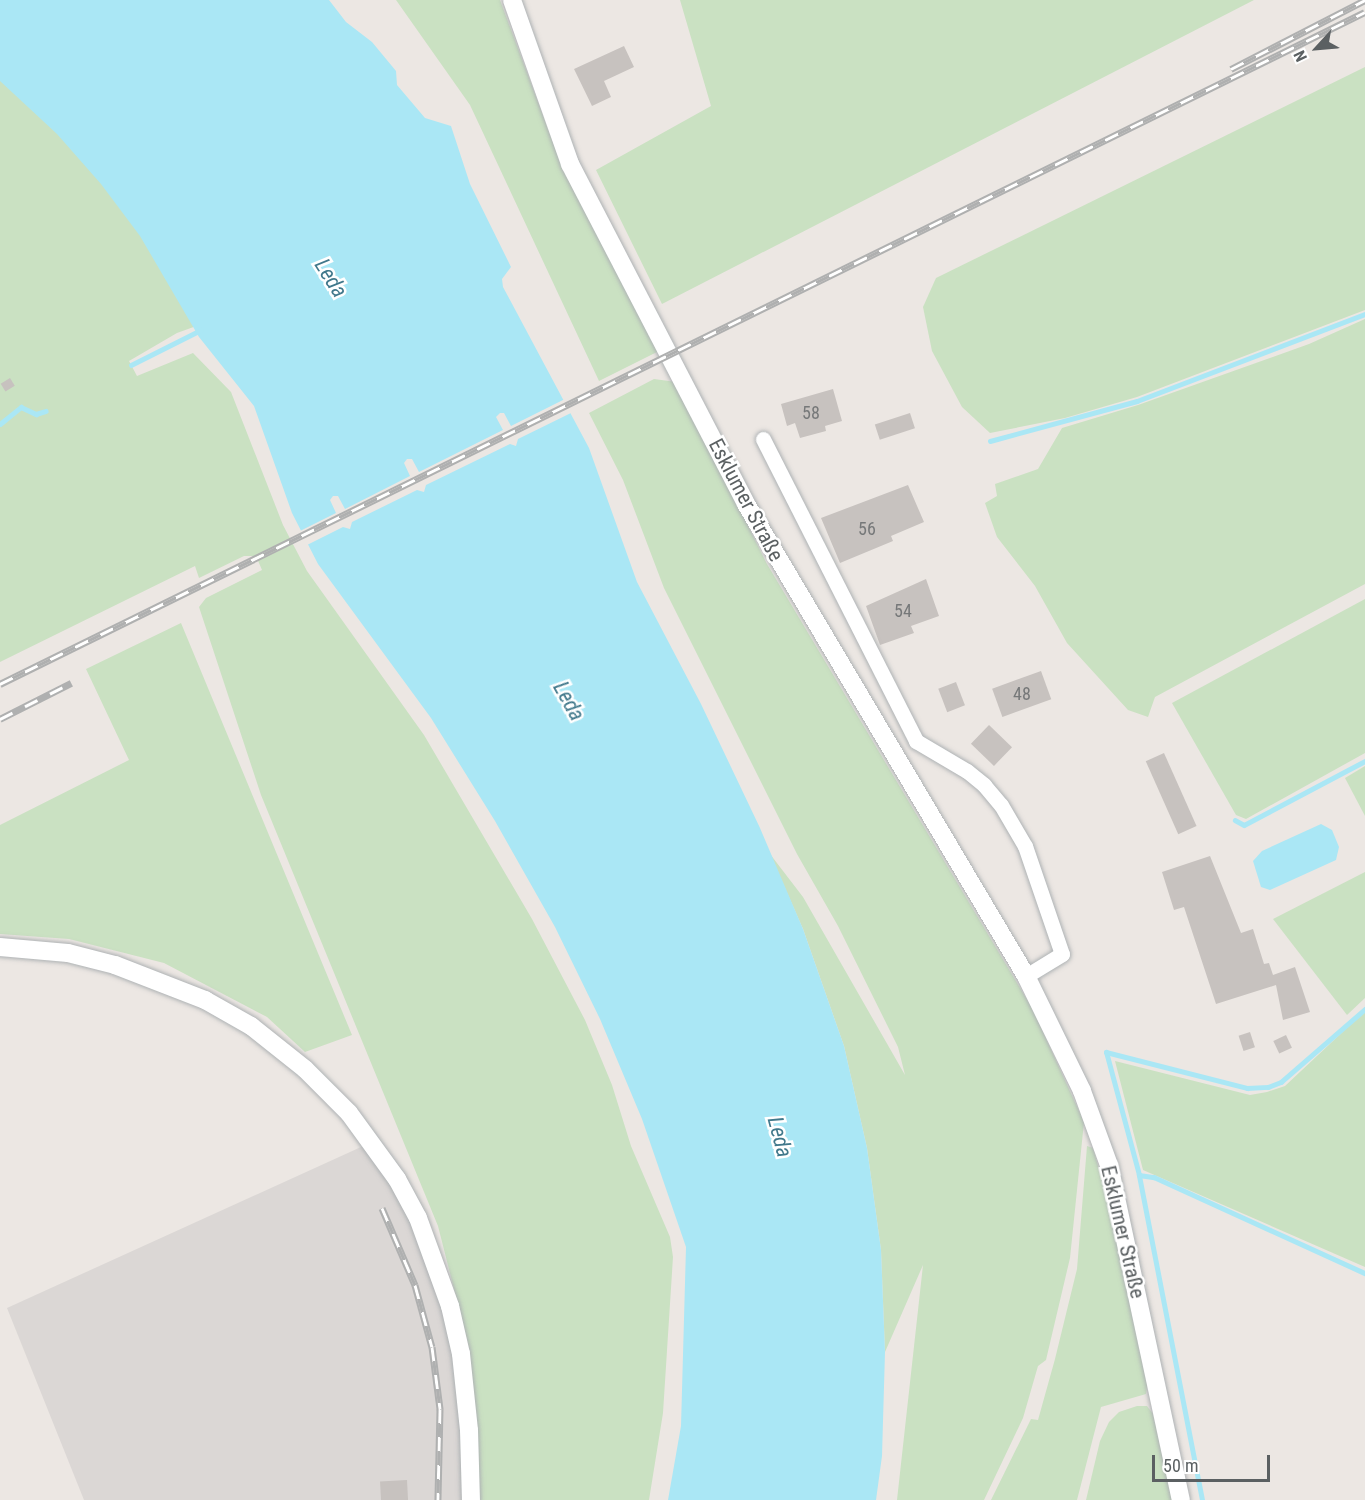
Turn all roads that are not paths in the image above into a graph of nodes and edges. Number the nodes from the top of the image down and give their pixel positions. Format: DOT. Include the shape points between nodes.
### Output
graph roads {
  1 [pos="512,0"];
  2 [pos="764,439"];
  3 [pos="0,947"];
  4 [pos="1026,976"];
  5 [pos="471,1500"];
  6 [pos="1181,1500"];
  1 -- 4 [label="street, Esklumer Straße" via="570,164 746,504"];
  2 -- 4 [label="street, Esklumer Straße" via="916,741 968,771 984,785 1025,846 1062,954"];
  3 -- 5 [label="street" via="68,953 115,965 205,1000 251,1026 305,1069 349,1113 397,1179 418,1218 450,1306 461,1354"];
  4 -- 6 [label="street, Esklumer Straße" via="1082,1091 1109,1165"];
}
